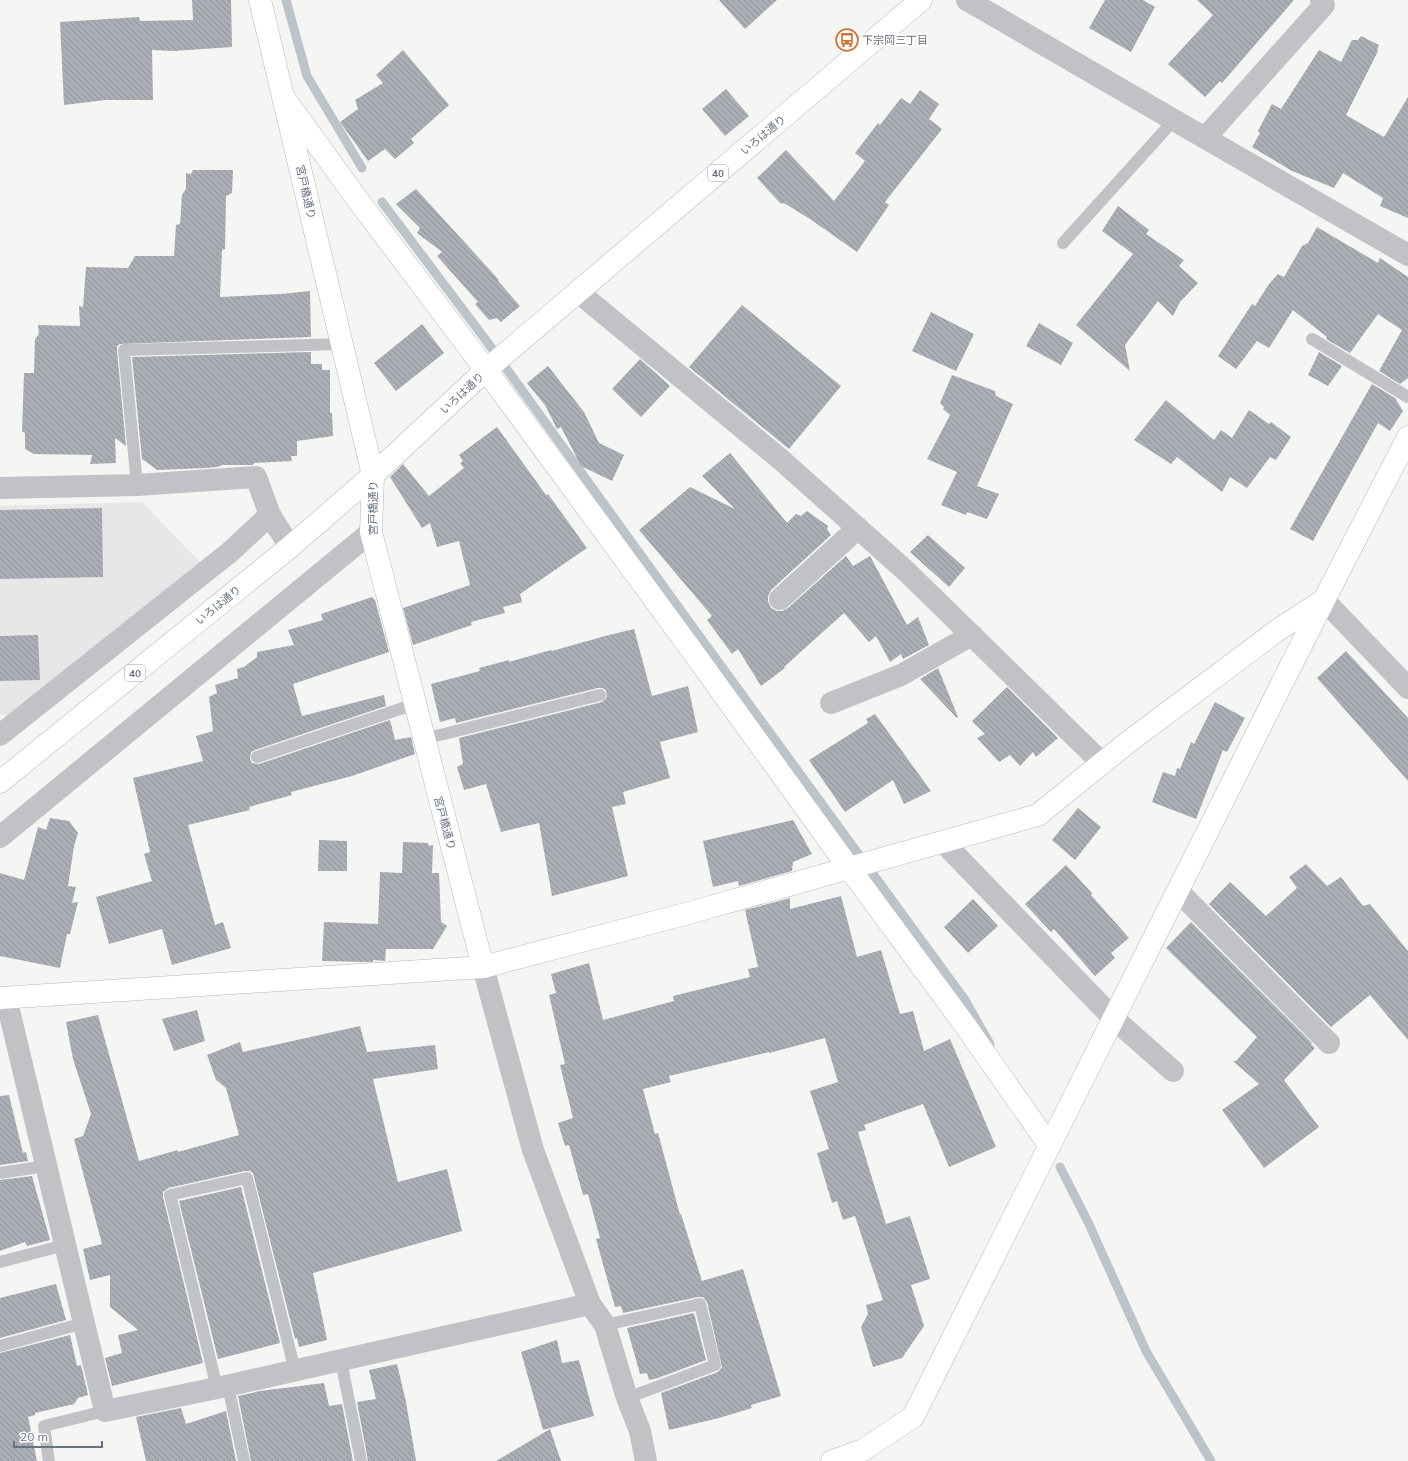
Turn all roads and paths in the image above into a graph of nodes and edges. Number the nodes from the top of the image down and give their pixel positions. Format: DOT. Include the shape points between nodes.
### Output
graph roads {
  1 [pos="260,0"];
  2 [pos="921,0"];
  3 [pos="967,0"];
  4 [pos="1321,0"];
  5 [pos="284,98"];
  6 [pos="1174,120"];
  7 [pos="1205,138"];
  8 [pos="1063,243"];
  9 [pos="1408,255"];
  10 [pos="578,292"];
  11 [pos="1312,340"];
  12 [pos="343,344"];
  13 [pos="490,367"];
  14 [pos="1408,398"];
  15 [pos="1408,437"];
  16 [pos="374,475"];
  17 [pos="137,485"];
  18 [pos="0,488"];
  19 [pos="270,515"];
  20 [pos="858,528"];
  21 [pos="372,532"];
  22 [pos="290,547"];
  23 [pos="780,599"];
  24 [pos="1324,600"];
  25 [pos="972,635"];
  26 [pos="1408,688"];
  27 [pos="600,695"];
  28 [pos="831,703"];
  29 [pos="415,704"];
  30 [pos="0,735"];
  31 [pos="424,739"];
  32 [pos="257,757"];
  33 [pos="1102,763"];
  34 [pos="0,782"];
  35 [pos="0,837"];
  36 [pos="943,842"];
  37 [pos="850,868"];
  38 [pos="1178,891"];
  39 [pos="483,967"];
  40 [pos="3,998"];
  41 [pos="1113,1018"];
  42 [pos="1329,1043"];
  43 [pos="1173,1071"];
  44 [pos="1049,1146"];
  45 [pos="46,1166"];
  46 [pos="0,1173"];
  47 [pos="65,1245"];
  48 [pos="0,1262"];
  49 [pos="590,1304"];
  50 [pos="84,1323"];
  51 [pos="605,1325"];
  52 [pos="0,1346"];
  53 [pos="341,1361"];
  54 [pos="295,1371"];
  55 [pos="222,1387"];
  56 [pos="627,1398"];
  57 [pos="105,1411"];
  58 [pos="49,1461"];
  59 [pos="244,1461"];
  60 [pos="361,1461"];
  61 [pos="646,1461"];
  62 [pos="832,1461"];
  1 -- 5 [label="street, 宮戸橋通り"];
  2 -- 10 [label="street, いろは通り / 40"];
  3 -- 6 [label="street"];
  4 -- 7 [label="street" via="1324,5"];
  5 -- 12 [label="street, 宮戸橋通り"];
  5 -- 13 [label="street" via="360,203"];
  6 -- 7 [label="street"];
  6 -- 8 [label="lane"];
  7 -- 9 [label="street"];
  10 -- 13 [label="street, いろは通り / 40"];
  10 -- 20 [label="street" via="779,458"];
  11 -- 14 [label="lane"];
  12 -- 16 [label="street, 宮戸橋通り"];
  12 -- 17 [label="lane" via="124,350"];
  13 -- 16 [label="street, いろは通り / 40"];
  13 -- 37 [label="street"];
  15 -- 24 [label="street"];
  16 -- 21 [label="street, 宮戸橋通り"];
  16 -- 22 [label="street, いろは通り / 40"];
  17 -- 18 [label="street"];
  17 -- 19 [label="street" via="256,477"];
  19 -- 22 [label="street"];
  19 -- 30 [label="street" via="230,552"];
  20 -- 23 [label="street"];
  20 -- 25 [label="street"];
  21 -- 29 [label="street, 宮戸橋通り"];
  21 -- 35 [label="street"];
  22 -- 34 [label="street, いろは通り / 40"];
  24 -- 26 [label="street"];
  24 -- 33 [label="street" via="1278,630"];
  24 -- 38 [label="street"];
  25 -- 28 [label="street" via="901,675"];
  25 -- 33 [label="street"];
  27 -- 31 [label="lane"];
  29 -- 31 [label="street, 宮戸橋通り"];
  29 -- 32 [label="lane"];
  31 -- 39 [label="street, 宮戸橋通り"];
  33 -- 36 [label="street" via="1038,815"];
  36 -- 37 [label="street"];
  36 -- 41 [label="street"];
  37 -- 39 [label="street"];
  37 -- 44 [label="street" via="965,1025"];
  38 -- 41 [label="street"];
  38 -- 42 [label="street"];
  39 -- 40 [label="street"];
  39 -- 49 [label="street" via="533,1150"];
  40 -- 45 [label="street"];
  41 -- 43 [label="street"];
  41 -- 44 [label="street"];
  44 -- 62 [label="street" via="913,1416 863,1450"];
  45 -- 46 [label="lane"];
  45 -- 47 [label="street"];
  47 -- 48 [label="lane"];
  47 -- 50 [label="street"];
  49 -- 51 [label="street"];
  49 -- 53 [label="street"];
  50 -- 52 [label="lane"];
  50 -- 57 [label="street"];
  51 -- 56 [label="street"];
  51 -- 56 [label="lane" via="700,1304 715,1366"];
  53 -- 54 [label="street"];
  53 -- 60 [label="lane"];
  54 -- 55 [label="street"];
  54 -- 55 [label="lane" via="247,1178 170,1194"];
  55 -- 57 [label="street"];
  55 -- 59 [label="lane"];
  56 -- 61 [label="street" via="640,1431"];
  57 -- 58 [label="lane" via="44,1426"];
}
